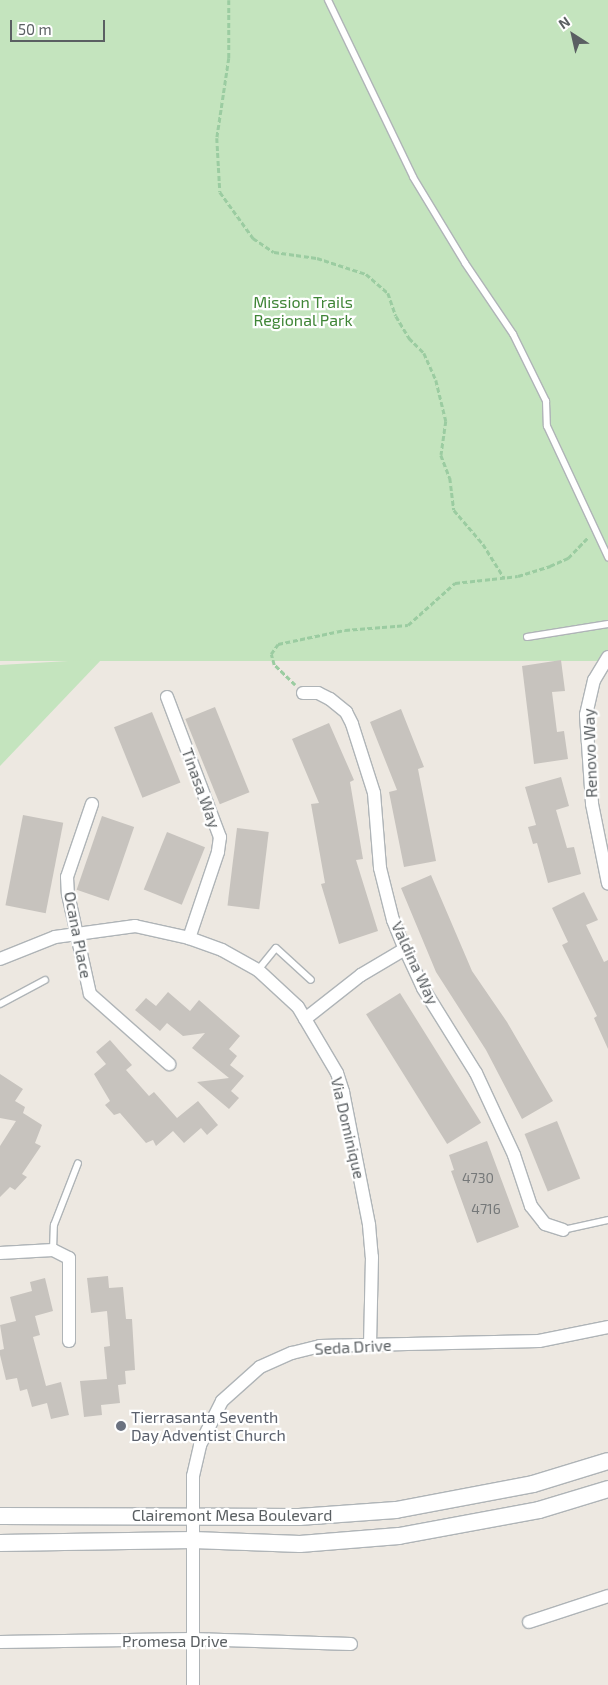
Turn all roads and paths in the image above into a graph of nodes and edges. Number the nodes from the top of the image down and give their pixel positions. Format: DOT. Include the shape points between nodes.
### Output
graph roads {
  1 [pos="229,0"];
  2 [pos="328,0"];
  3 [pos="594,530"];
  4 [pos="608,557"];
  5 [pos="504,578"];
  6 [pos="608,624"];
  7 [pos="527,637"];
  8 [pos="608,657"];
  9 [pos="303,693"];
  10 [pos="168,697"];
  11 [pos="92,804"];
  12 [pos="608,882"];
  13 [pos="76,932"];
  14 [pos="189,938"];
  15 [pos="405,949"];
  16 [pos="0,959"];
  17 [pos="258,970"];
  18 [pos="45,980"];
  19 [pos="311,980"];
  20 [pos="0,1004"];
  21 [pos="305,1019"];
  22 [pos="169,1064"];
  23 [pos="78,1163"];
  24 [pos="608,1220"];
  25 [pos="563,1230"];
  26 [pos="53,1250"];
  27 [pos="0,1253"];
  28 [pos="608,1327"];
  29 [pos="69,1341"];
  30 [pos="370,1345"];
  31 [pos="608,1461"];
  32 [pos="608,1489"];
  33 [pos="193,1514"];
  34 [pos="0,1516"];
  35 [pos="193,1540"];
  36 [pos="0,1543"];
  37 [pos="608,1596"];
  38 [pos="529,1622"];
  39 [pos="192,1639"];
  40 [pos="0,1642"];
  41 [pos="351,1644"];
  42 [pos="193,1685"];
  1 -- 5 [label="path" via="229,58 217,138 220,192 253,238 274,252 317,258 366,274 388,293 396,316 409,338 424,353 436,380 446,421 442,456 450,478 454,510 483,544"];
  2 -- 3 [label="lane" via="413,177 513,334 546,401 547,426"];
  3 -- 4 [label="lane"];
  3 -- 5 [label="path" via="568,558"];
  5 -- 9 [label="path" via="455,583 408,625 345,630 278,644 271,654 274,665"];
  6 -- 7 [label="lane"];
  8 -- 12 [label="street, Renovo Way" via="594,680 586,715 592,804"];
  9 -- 15 [label="street, Valdina Way" via="318,693 330,699 346,712 352,724 374,793 380,868 393,920"];
  10 -- 14 [label="street, Tinasa Way" via="220,837"];
  11 -- 13 [label="street, Ocana Place" via="67,877"];
  13 -- 14 [label="street, Via Dominique" via="135,926"];
  13 -- 16 [label="street, Via Dominique" via="33,944"];
  13 -- 22 [label="street, Ocana Place" via="90,994"];
  14 -- 17 [label="street, Via Dominique" via="222,950"];
  15 -- 21 [label="street" via="361,975"];
  15 -- 25 [label="street, Valdina Way" via="422,988 476,1073 514,1155 531,1206 545,1224"];
  17 -- 19 [label="lane" via="276,948"];
  17 -- 21 [label="street, Via Dominique"];
  18 -- 20 [label="lane"];
  21 -- 30 [label="street, Via Dominique" via="337,1073 343,1092 369,1225 372,1257"];
  23 -- 26 [label="lane" via="54,1225"];
  24 -- 25 [label="lane"];
  26 -- 27 [label="street"];
  26 -- 29 [label="street" via="69,1258"];
  28 -- 30 [label="street, Seda Drive" via="539,1341"];
  30 -- 33 [label="street, Seda Drive" via="320,1346 292,1353 260,1367 222,1402 200,1445 193,1476"];
  31 -- 33 [label="street, Clairemont Mesa Boulevard" via="533,1484 396,1510 299,1517"];
  32 -- 35 [label="street, Clairemont Mesa Boulevard" via="539,1510 399,1536 300,1544"];
  33 -- 34 [label="street, Clairemont Mesa Boulevard"];
  33 -- 35 [label="street, Seda Drive"];
  35 -- 36 [label="street, Clairemont Mesa Boulevard"];
  35 -- 39 [label="street, Seda Drive"];
  37 -- 38 [label="street"];
  39 -- 40 [label="street, Promesa Drive"];
  39 -- 41 [label="street, Promesa Drive"];
  39 -- 42 [label="street, Seda Drive"];
}
